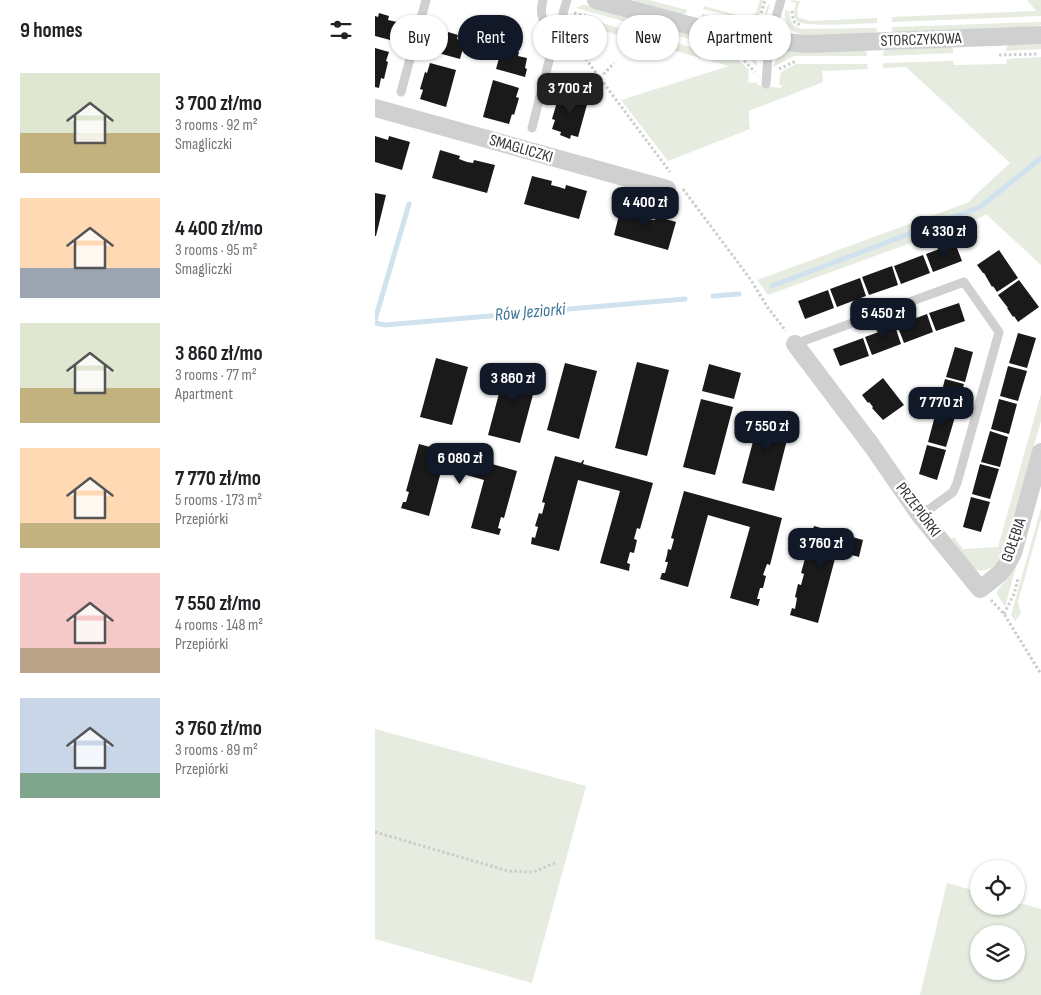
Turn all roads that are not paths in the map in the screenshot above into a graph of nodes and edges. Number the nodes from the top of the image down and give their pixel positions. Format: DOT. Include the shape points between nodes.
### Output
graph roads {
  1 [pos="426,0"];
  2 [pos="543,0"];
  3 [pos="567,0"];
  4 [pos="596,0"];
  5 [pos="781,0"];
  6 [pos="623,4"];
  7 [pos="563,15"];
  8 [pos="777,15"];
  9 [pos="689,24"];
  10 [pos="1041,35"];
  11 [pos="791,43"];
  12 [pos="768,60"];
  13 [pos="766,84"];
  14 [pos="401,92"];
  15 [pos="375,108"];
  16 [pos="532,128"];
  17 [pos="667,189"];
  18 [pos="795,344"];
  19 [pos="1041,452"];
  20 [pos="919,514"];
  21 [pos="980,589"];
  1 -- 14 [label="lane"];
  2 -- 16 [label="lane" via="541,16 553,44"];
  3 -- 7 [label="lane"];
  4 -- 6 [label="street, STORCZYKOWA"];
  5 -- 8 [label="lane"];
  6 -- 9 [label="street, STORCZYKOWA"];
  10 -- 11 [label="street, STORCZYKOWA"];
  12 -- 13 [label="lane"];
  15 -- 17 [label="street, SMAGLICZKI"];
  18 -- 20 [label="street, PRZEPIÓRKI"];
  18 -- 20 [label="lane" via="964,282 999,332 957,483 953,492"];
  19 -- 21 [label="street, GOŁĘBIA" via="1009,562"];
  20 -- 21 [label="street, PRZEPIÓRKI"];
}
